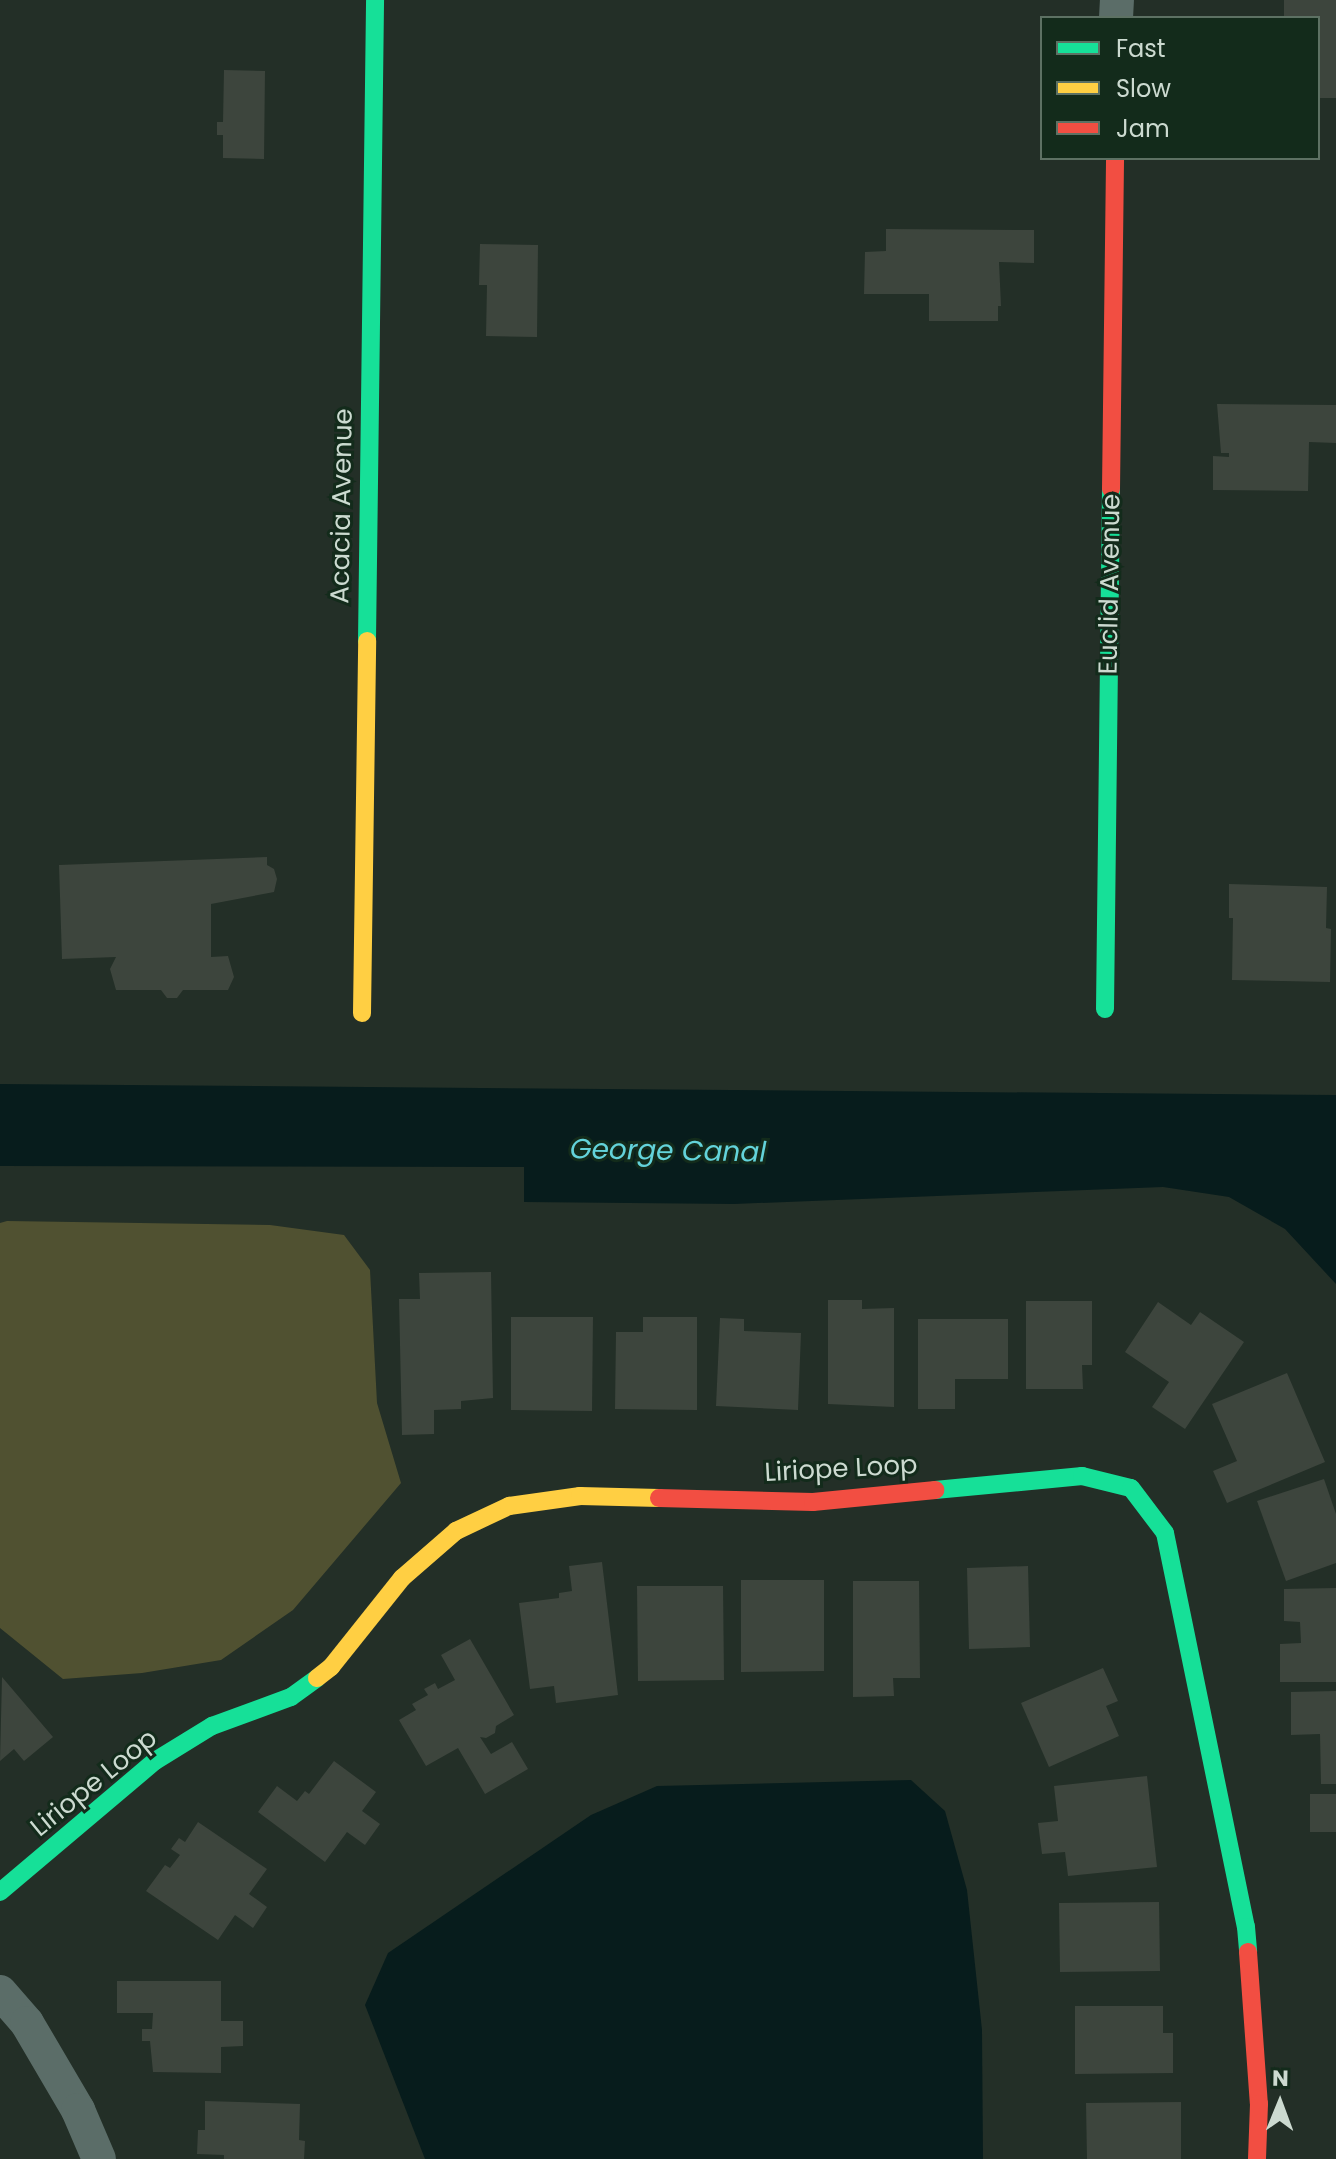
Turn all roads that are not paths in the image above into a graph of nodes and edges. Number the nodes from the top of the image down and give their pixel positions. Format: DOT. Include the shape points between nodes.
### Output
graph roads {
  1 [pos="375,0"];
  2 [pos="1115,160"];
  3 [pos="1105,1009"];
  4 [pos="362,1013"];
  5 [pos="0,1892"];
  6 [pos="0,1992"];
  7 [pos="99,2159"];
  8 [pos="1257,2159"];
  1 -- 4 [label="street, Acacia Avenue"];
  2 -- 3 [label="street, Euclid Avenue"];
  5 -- 8 [label="street, Liriope Loop" via="155,1761 212,1726 291,1697 331,1667 402,1578 456,1531 509,1506 580,1496 813,1502 1082,1476 1131,1488 1165,1533 1246,1927 1259,2104"];
  6 -- 7 [label="street" via="49,2060"];
}
